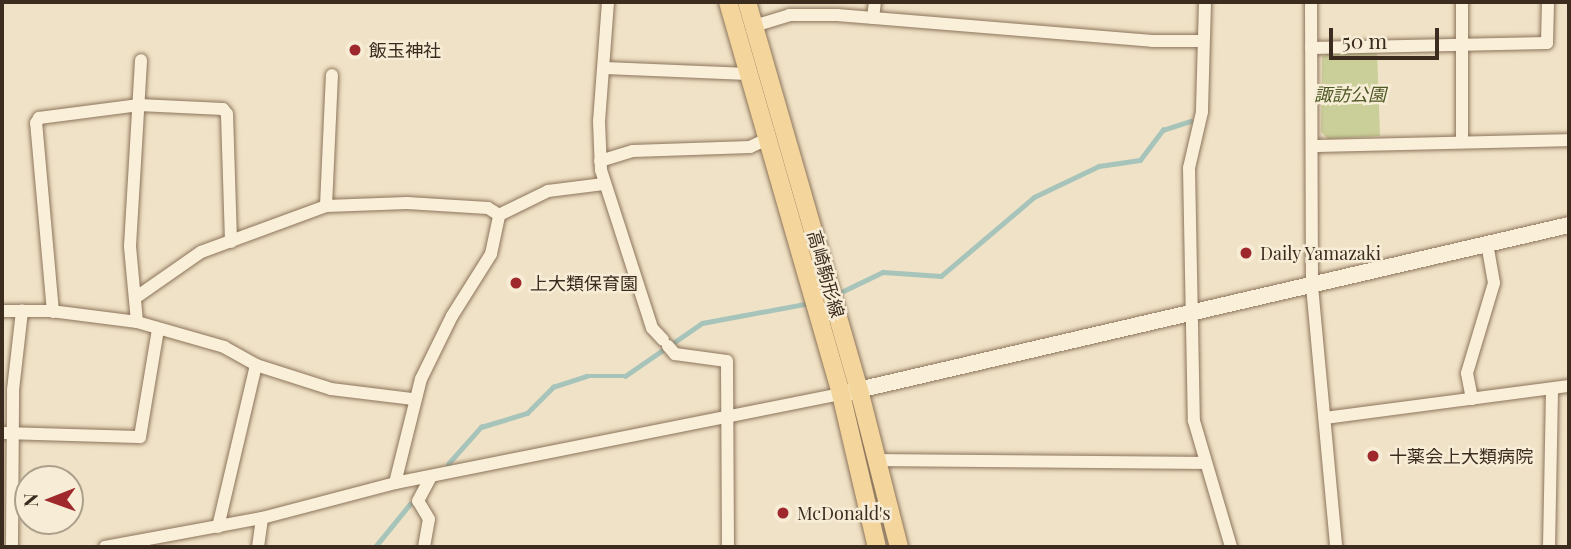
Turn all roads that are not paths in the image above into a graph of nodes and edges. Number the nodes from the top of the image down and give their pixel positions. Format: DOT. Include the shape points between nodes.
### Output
graph roads {
  1 [pos="608,2"];
  2 [pos="728,2"];
  3 [pos="747,2"];
  4 [pos="793,2"];
  5 [pos="875,2"];
  6 [pos="1205,2"];
  7 [pos="1311,2"];
  8 [pos="1462,2"];
  9 [pos="1548,2"];
  10 [pos="789,15"];
  11 [pos="873,18"];
  12 [pos="754,26"];
  13 [pos="1202,41"];
  14 [pos="1463,42"];
  15 [pos="1311,48"];
  16 [pos="141,60"];
  17 [pos="605,68"];
  18 [pos="748,74"];
  19 [pos="332,75"];
  20 [pos="139,105"];
  21 [pos="767,139"];
  22 [pos="1569,140"];
  23 [pos="1462,141"];
  24 [pos="1312,146"];
  25 [pos="600,162"];
  26 [pos="604,184"];
  27 [pos="326,206"];
  28 [pos="499,215"];
  29 [pos="1569,225"];
  30 [pos="231,242"];
  31 [pos="1487,244"];
  32 [pos="1312,286"];
  33 [pos="135,298"];
  34 [pos="2,311"];
  35 [pos="22,311"];
  36 [pos="53,312"];
  37 [pos="1192,314"];
  38 [pos="137,323"];
  39 [pos="158,330"];
  40 [pos="256,365"];
  41 [pos="1569,386"];
  42 [pos="1552,389"];
  43 [pos="859,390"];
  44 [pos="841,394"];
  45 [pos="414,399"];
  46 [pos="1472,399"];
  47 [pos="1325,418"];
  48 [pos="729,419"];
  49 [pos="6,432"];
  50 [pos="877,460"];
  51 [pos="1204,463"];
  52 [pos="430,478"];
  53 [pos="395,483"];
  54 [pos="261,518"];
  55 [pos="218,527"];
  56 [pos="12,547"];
  57 [pos="105,547"];
  58 [pos="258,547"];
  59 [pos="424,547"];
  60 [pos="729,547"];
  61 [pos="877,547"];
  62 [pos="899,547"];
  63 [pos="1231,547"];
  64 [pos="1336,547"];
  65 [pos="1549,547"];
  1 -- 17 [label="street"];
  2 -- 18 [label="main road, 高崎駒形線"];
  3 -- 12 [label="main road, 高崎駒形線"];
  4 -- 10 [label="street"];
  5 -- 11 [label="street"];
  6 -- 13 [label="street"];
  7 -- 15 [label="street"];
  8 -- 14 [label="street"];
  9 -- 14 [label="street" via="1547,43"];
  10 -- 11 [label="street"];
  10 -- 12 [label="street"];
  11 -- 13 [label="street"];
  12 -- 43 [label="main road, 高崎駒形線"];
  13 -- 37 [label="street" via="1202,112 1189,168"];
  14 -- 15 [label="street"];
  14 -- 23 [label="street"];
  15 -- 24 [label="street"];
  16 -- 20 [label="street"];
  17 -- 18 [label="street"];
  17 -- 25 [label="street"];
  18 -- 21 [label="main road, 高崎駒形線"];
  19 -- 27 [label="street"];
  20 -- 30 [label="street" via="223,109 227,114"];
  20 -- 33 [label="street" via="130,246"];
  20 -- 36 [label="street" via="36,122"];
  21 -- 25 [label="street" via="750,147 633,151"];
  21 -- 44 [label="main road, 高崎駒形線"];
  22 -- 23 [label="street"];
  23 -- 24 [label="street"];
  24 -- 32 [label="street"];
  25 -- 26 [label="street"];
  26 -- 28 [label="street" via="548,191"];
  26 -- 48 [label="street" via="652,328 676,354 727,361"];
  27 -- 28 [label="street" via="420,204 488,208"];
  27 -- 30 [label="street"];
  28 -- 45 [label="street" via="491,254 452,316"];
  29 -- 31 [label="street"];
  30 -- 33 [label="street" via="201,252"];
  31 -- 32 [label="street"];
  31 -- 46 [label="street" via="1494,283 1467,373"];
  32 -- 37 [label="street"];
  32 -- 47 [label="street"];
  33 -- 38 [label="street"];
  34 -- 35 [label="street"];
  35 -- 36 [label="street"];
  35 -- 49 [label="street"];
  36 -- 38 [label="street"];
  37 -- 43 [label="street"];
  37 -- 51 [label="street" via="1194,421"];
  38 -- 39 [label="street"];
  39 -- 40 [label="street" via="224,347"];
  39 -- 49 [label="street" via="139,438"];
  40 -- 45 [label="street" via="331,389"];
  40 -- 55 [label="street"];
  41 -- 42 [label="street"];
  42 -- 46 [label="street"];
  42 -- 65 [label="street"];
  43 -- 44 [label="street"];
  43 -- 50 [label="main road, 高崎駒形線"];
  44 -- 48 [label="street"];
  44 -- 61 [label="main road, 高崎駒形線"];
  45 -- 53 [label="street"];
  46 -- 47 [label="street"];
  47 -- 64 [label="street"];
  48 -- 52 [label="street"];
  48 -- 60 [label="street"];
  49 -- 56 [label="street"];
  50 -- 51 [label="street"];
  50 -- 62 [label="main road, 高崎駒形線"];
  51 -- 63 [label="street"];
  52 -- 53 [label="street"];
  52 -- 59 [label="street" via="418,501 429,519"];
  53 -- 54 [label="street"];
  54 -- 55 [label="street"];
  54 -- 58 [label="street"];
  55 -- 57 [label="street"];
}
